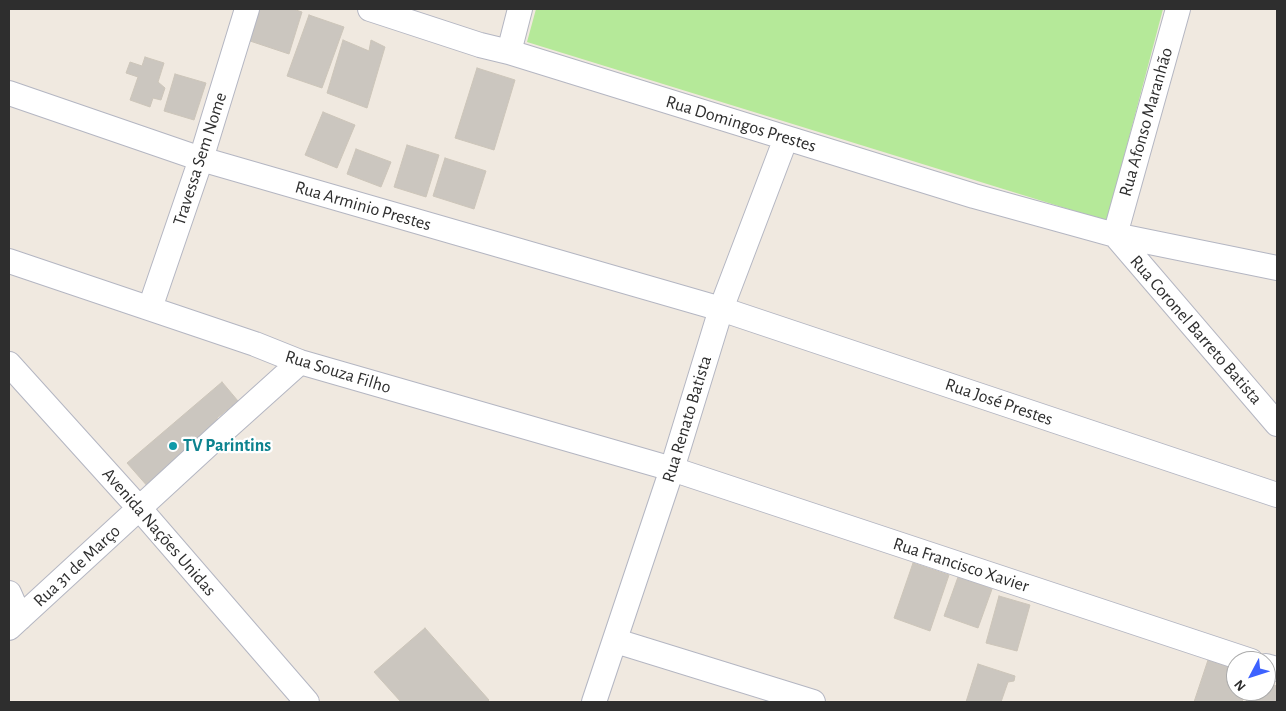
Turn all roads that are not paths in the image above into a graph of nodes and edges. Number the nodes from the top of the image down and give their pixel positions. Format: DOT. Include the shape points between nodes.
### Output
graph roads {
  1 [pos="248,9"];
  2 [pos="370,9"];
  3 [pos="520,9"];
  4 [pos="1178,9"];
  5 [pos="509,52"];
  6 [pos="9,93"];
  7 [pos="786,138"];
  8 [pos="201,159"];
  9 [pos="1115,235"];
  10 [pos="9,261"];
  11 [pos="1277,268"];
  12 [pos="150,308"];
  13 [pos="721,309"];
  14 [pos="300,362"];
  15 [pos="9,364"];
  16 [pos="1277,424"];
  17 [pos="672,469"];
  18 [pos="1277,495"];
  19 [pos="139,508"];
  20 [pos="9,593"];
  21 [pos="14,623"];
  22 [pos="616,640"];
  23 [pos="1226,653"];
  24 [pos="307,702"];
  25 [pos="594,702"];
  26 [pos="813,702"];
  1 -- 8 [label="street, Travessa Sem Nome"];
  2 -- 5 [label="street, Rua Domingos Prestes"];
  3 -- 5 [label="street"];
  4 -- 9 [label="street, Rua Afonso Maranhão"];
  5 -- 7 [label="street, Rua Domingos Prestes"];
  6 -- 8 [label="street, Rua Arminio Prestes"];
  7 -- 9 [label="street, Rua Domingos Prestes"];
  7 -- 13 [label="street, Rua Renato Batista"];
  8 -- 12 [label="street, Travessa Sem Nome"];
  8 -- 13 [label="street, Rua Arminio Prestes"];
  9 -- 11 [label="street, Rua Domingos Prestes"];
  9 -- 16 [label="street, Rua Coronel Barreto Batista"];
  10 -- 12 [label="street, Rua Souza Filho"];
  12 -- 14 [label="street, Rua Souza Filho"];
  13 -- 17 [label="street, Rua Renato Batista"];
  13 -- 18 [label="street, Rua José Prestes"];
  14 -- 17 [label="street, Rua Souza Filho"];
  14 -- 19 [label="street, Rua 31 de Março"];
  15 -- 19 [label="street, Avenida Nações Unidas"];
  17 -- 22 [label="street, Rua Renato Batista"];
  17 -- 23 [label="street, Rua Francisco Xavier"];
  19 -- 21 [label="street, Rua 31 de Março"];
  19 -- 24 [label="street, Avenida Nações Unidas"];
  20 -- 21 [label="street"];
  22 -- 25 [label="street, Rua Renato Batista"];
  22 -- 26 [label="street"];
}
